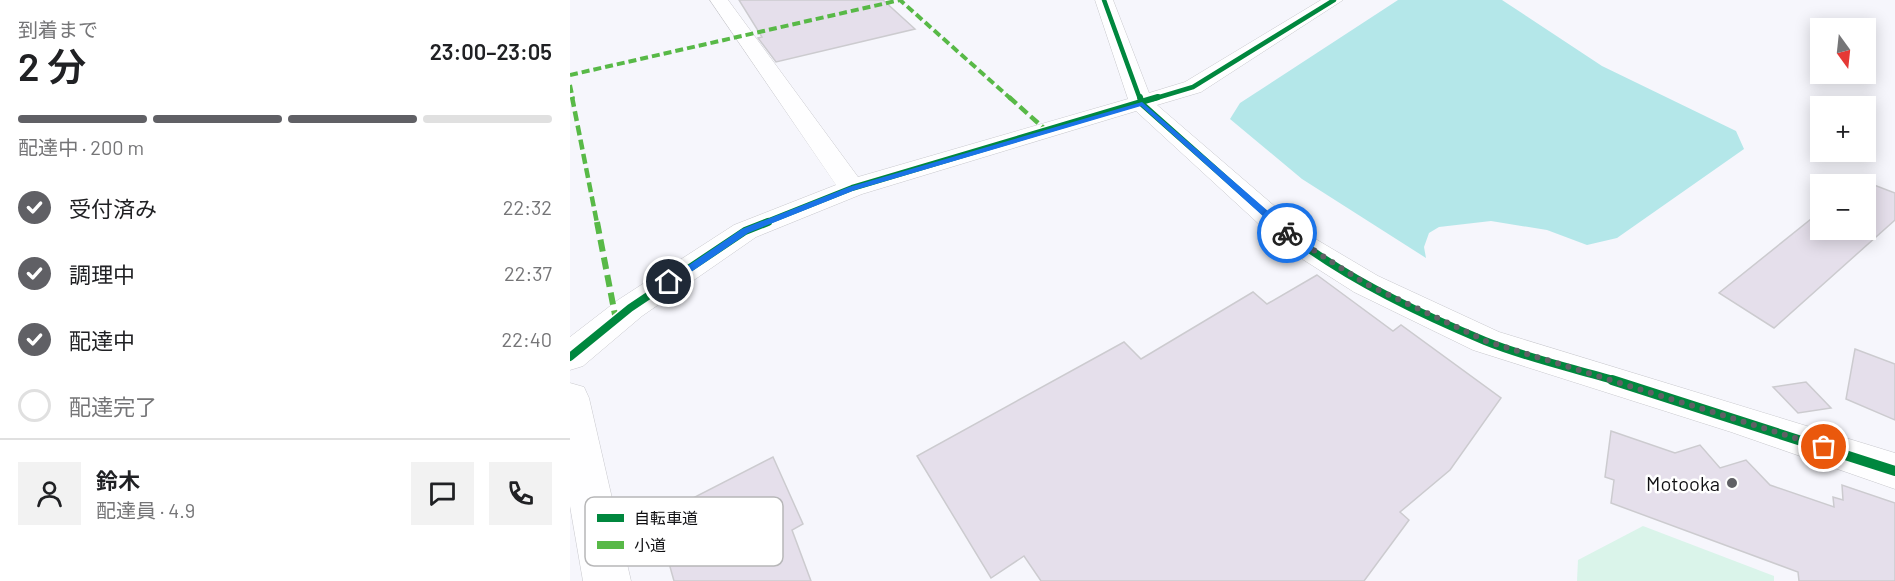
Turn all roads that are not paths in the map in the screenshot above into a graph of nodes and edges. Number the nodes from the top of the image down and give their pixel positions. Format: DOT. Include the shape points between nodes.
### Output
graph roads {
  1 [pos="719,0"];
  2 [pos="1104,0"];
  3 [pos="1334,0"];
  4 [pos="1142,104"];
  5 [pos="852,188"];
  6 [pos="570,357"];
  7 [pos="570,398"];
  8 [pos="1895,471"];
  9 [pos="590,497"];
  10 [pos="604,566"];
  11 [pos="607,581"];
  1 -- 5 [label="street"];
  2 -- 4 [label="street"];
  3 -- 4 [label="street" via="1193,87"];
  4 -- 5 [label="street"];
  4 -- 8 [label="street" via="1296,241 1423,313 1486,341"];
  5 -- 6 [label="street" via="745,231 630,308"];
  7 -- 9 [label="street"];
  10 -- 11 [label="street"];
}
